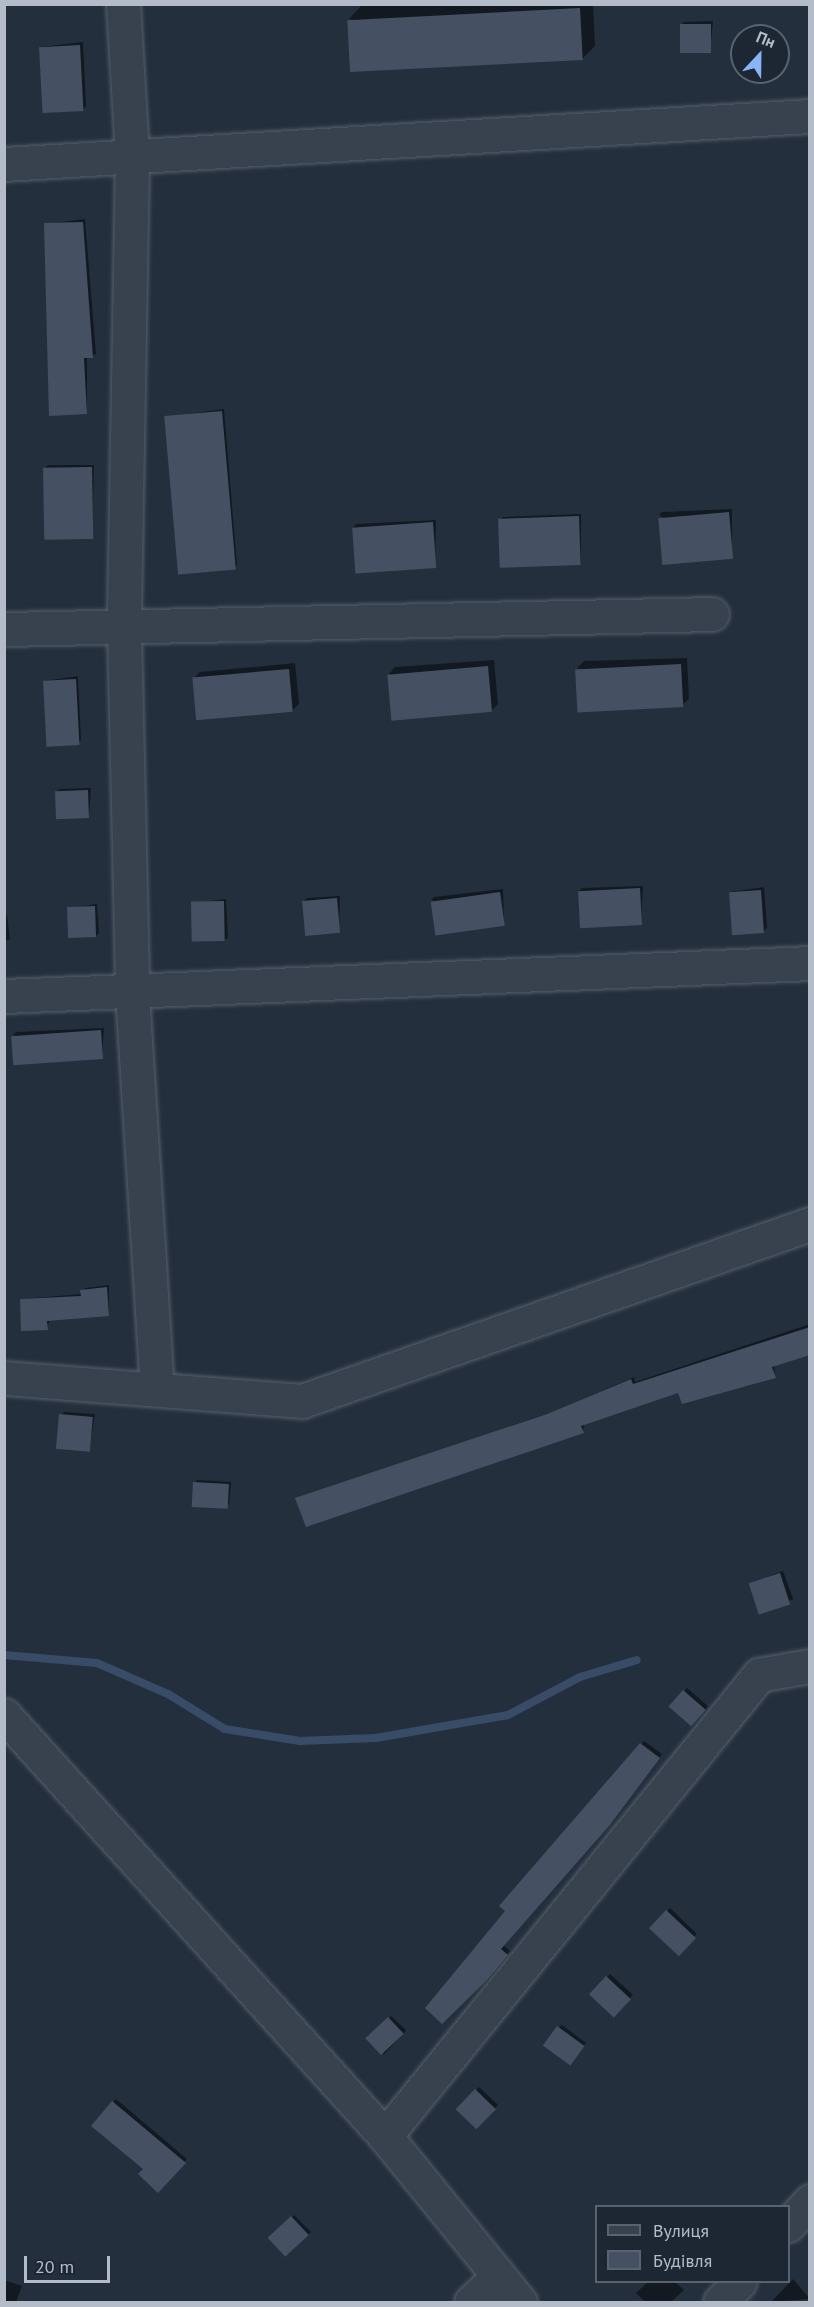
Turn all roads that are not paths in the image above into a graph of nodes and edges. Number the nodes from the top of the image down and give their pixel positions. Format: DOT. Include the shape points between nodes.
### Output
graph roads {
  1 [pos="123,4"];
  2 [pos="810,116"];
  3 [pos="132,157"];
  4 [pos="4,164"];
  5 [pos="712,614"];
  6 [pos="124,628"];
  7 [pos="4,629"];
  8 [pos="810,963"];
  9 [pos="132,993"];
  10 [pos="4,996"];
  11 [pos="810,1224"];
  12 [pos="4,1378"];
  13 [pos="157,1388"];
  14 [pos="810,1665"];
  15 [pos="4,1715"];
  16 [pos="385,2136"];
  17 [pos="810,2201"];
  18 [pos="790,2224"];
  19 [pos="499,2276"];
  20 [pos="738,2283"];
  21 [pos="471,2302"];
  22 [pos="520,2302"];
  23 [pos="720,2302"];
  1 -- 3 [label="street"];
  2 -- 3 [label="street"];
  3 -- 4 [label="street"];
  3 -- 6 [label="street"];
  5 -- 6 [label="street"];
  6 -- 7 [label="street"];
  6 -- 9 [label="street"];
  8 -- 9 [label="street"];
  9 -- 10 [label="street"];
  9 -- 13 [label="street"];
  11 -- 13 [label="street" via="302,1401"];
  12 -- 13 [label="street"];
  14 -- 16 [label="street" via="759,1675"];
  15 -- 16 [label="street"];
  16 -- 19 [label="street"];
  17 -- 18 [label="street"];
  19 -- 21 [label="street"];
  19 -- 22 [label="street"];
  20 -- 23 [label="street"];
}
